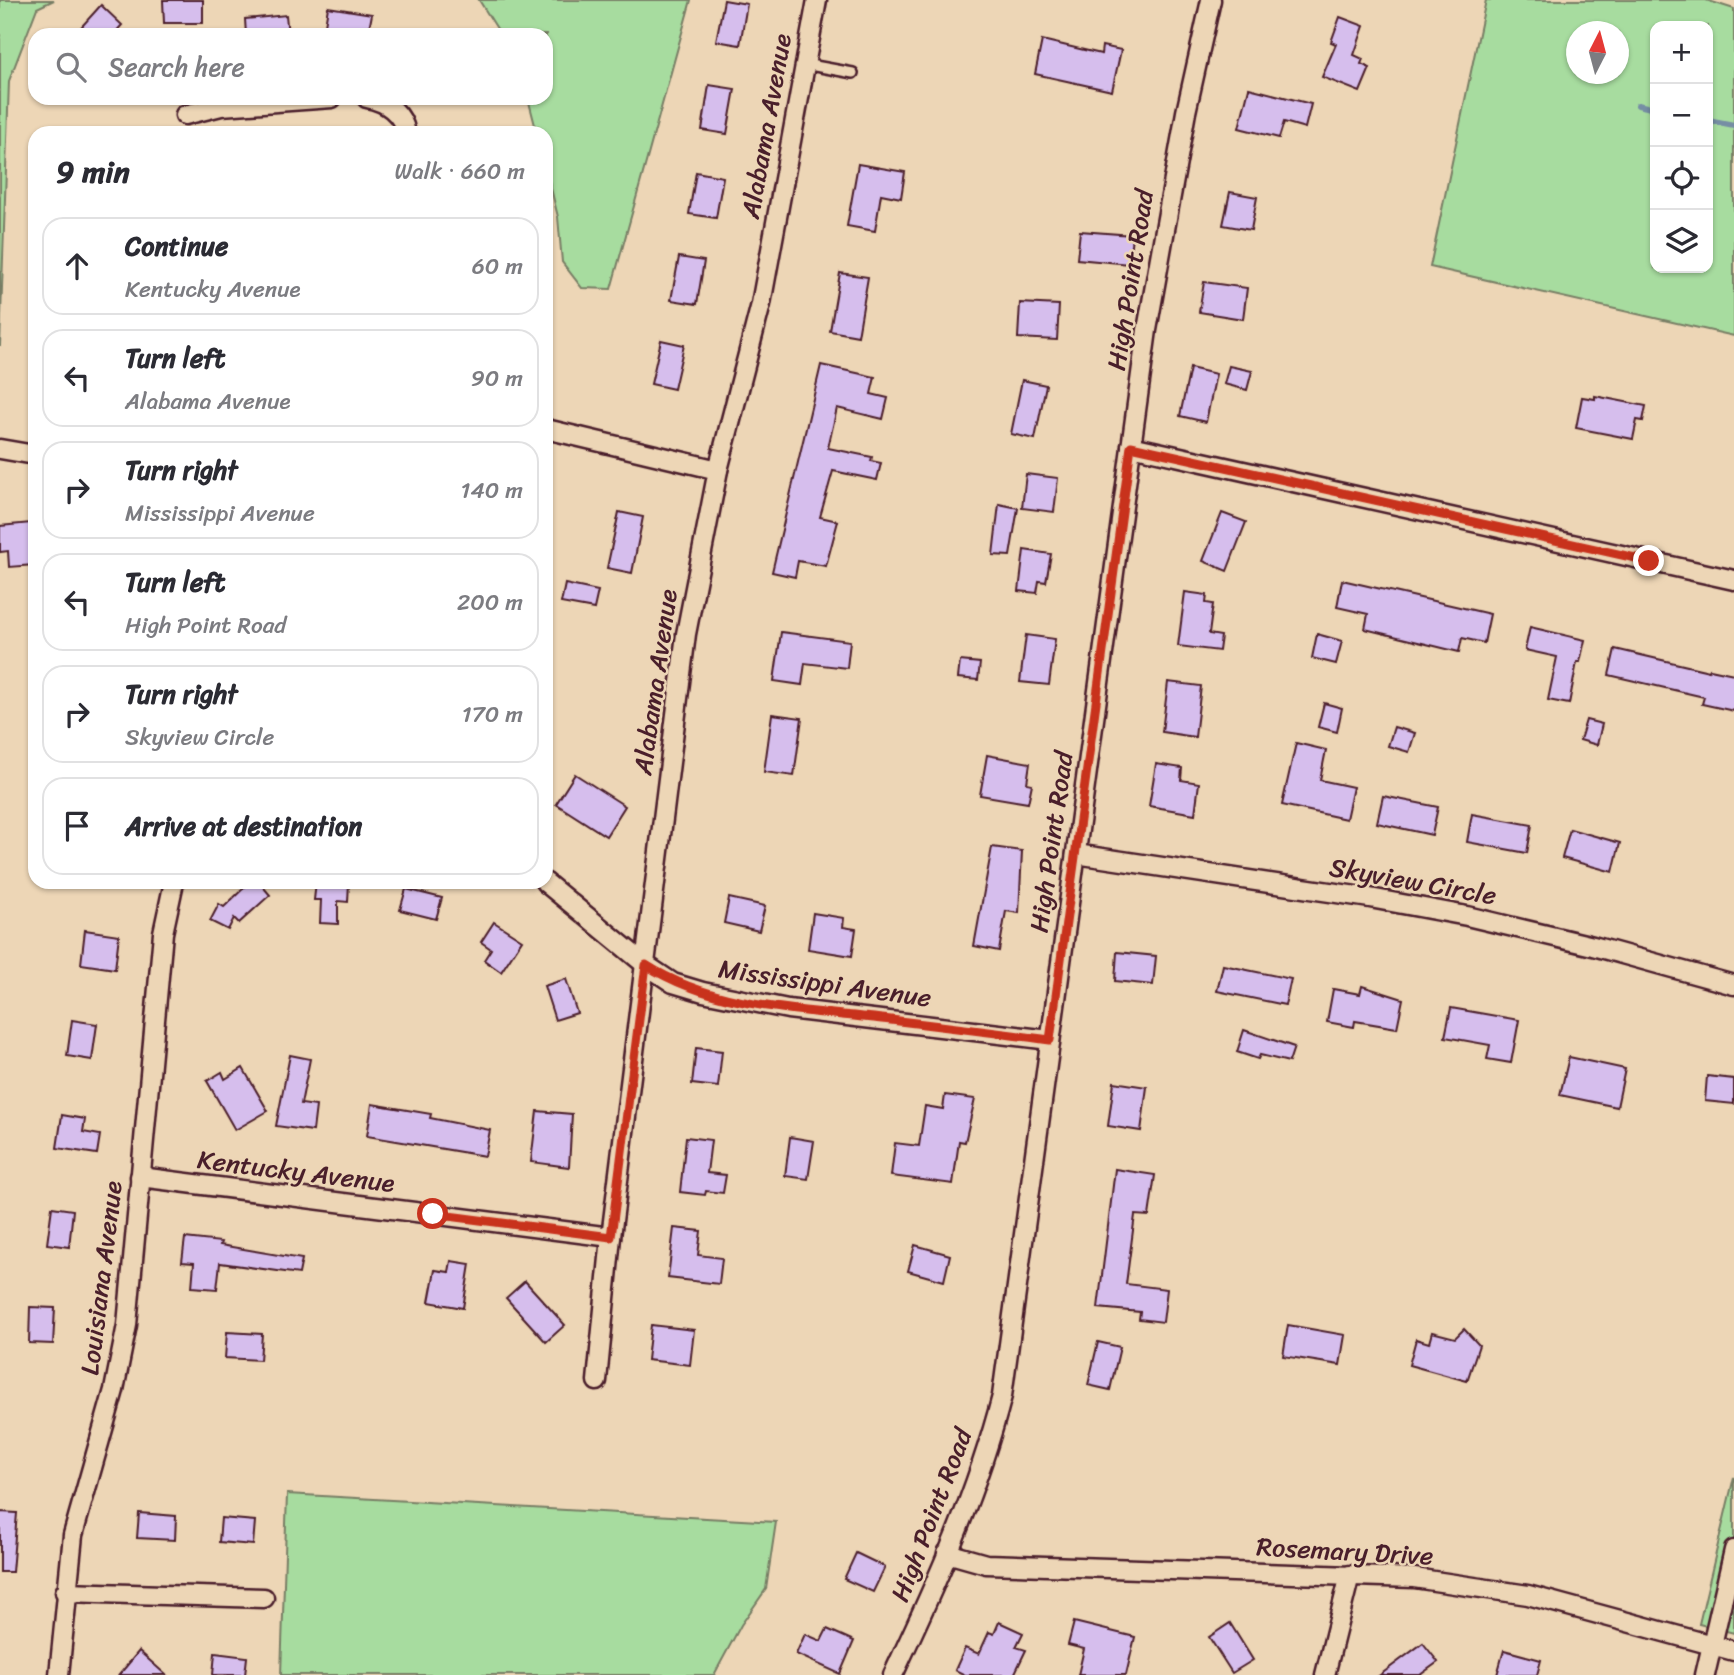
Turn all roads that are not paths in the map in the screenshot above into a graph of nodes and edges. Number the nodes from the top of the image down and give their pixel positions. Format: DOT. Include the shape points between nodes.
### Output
graph roads {
  1 [pos="817,0"];
  2 [pos="1211,0"];
  3 [pos="804,64"];
  4 [pos="853,73"];
  5 [pos="235,105"];
  6 [pos="387,105"];
  7 [pos="185,116"];
  8 [pos="403,126"];
  9 [pos="553,431"];
  10 [pos="1131,446"];
  11 [pos="0,449"];
  12 [pos="28,454"];
  13 [pos="718,470"];
  14 [pos="1734,580"];
  15 [pos="1076,854"];
  16 [pos="172,889"];
  17 [pos="553,889"];
  18 [pos="646,965"];
  19 [pos="1734,985"];
  20 [pos="1050,1040"];
  21 [pos="140,1177"];
  22 [pos="611,1237"];
  23 [pos="597,1381"];
  24 [pos="1734,1550"];
  25 [pos="947,1553"];
  26 [pos="1350,1575"];
  27 [pos="65,1592"];
  28 [pos="264,1598"];
  29 [pos="1712,1645"];
  30 [pos="1734,1651"];
  31 [pos="59,1675"];
  32 [pos="893,1675"];
  33 [pos="1325,1675"];
  34 [pos="1705,1675"];
  1 -- 3 [label="street, Alabama Avenue"];
  2 -- 10 [label="street, High Point Road" via="1165,222"];
  3 -- 4 [label="lane"];
  3 -- 13 [label="street, Alabama Avenue" via="761,304"];
  5 -- 7 [label="street"];
  6 -- 8 [label="street" via="395,110"];
  9 -- 13 [label="street"];
  10 -- 14 [label="street"];
  10 -- 15 [label="street, High Point Road"];
  11 -- 12 [label="street"];
  13 -- 18 [label="street, Alabama Avenue" via="686,634"];
  15 -- 19 [label="street, Skyview Circle" via="1467,916"];
  15 -- 20 [label="street, High Point Road"];
  16 -- 21 [label="street, Louisiana Avenue" via="163,933"];
  17 -- 18 [label="street, Mississippi Avenue"];
  18 -- 20 [label="street, Mississippi Avenue" via="673,983 788,1009"];
  18 -- 22 [label="street, Alabama Avenue"];
  20 -- 25 [label="street, High Point Road" via="1002,1396 986,1457"];
  21 -- 22 [label="street, Kentucky Avenue"];
  21 -- 27 [label="street, Louisiana Avenue" via="121,1358 73,1535"];
  22 -- 23 [label="street, Alabama Avenue"];
  24 -- 29 [label="street"];
  25 -- 26 [label="street, Rosemary Drive" via="986,1564"];
  25 -- 32 [label="street, High Point Road"];
  26 -- 29 [label="street, Rosemary Drive" via="1414,1578 1528,1595"];
  26 -- 33 [label="street"];
  27 -- 28 [label="street"];
  27 -- 31 [label="street, Louisiana Avenue"];
  29 -- 30 [label="street, Rosemary Drive"];
  29 -- 34 [label="street"];
}
